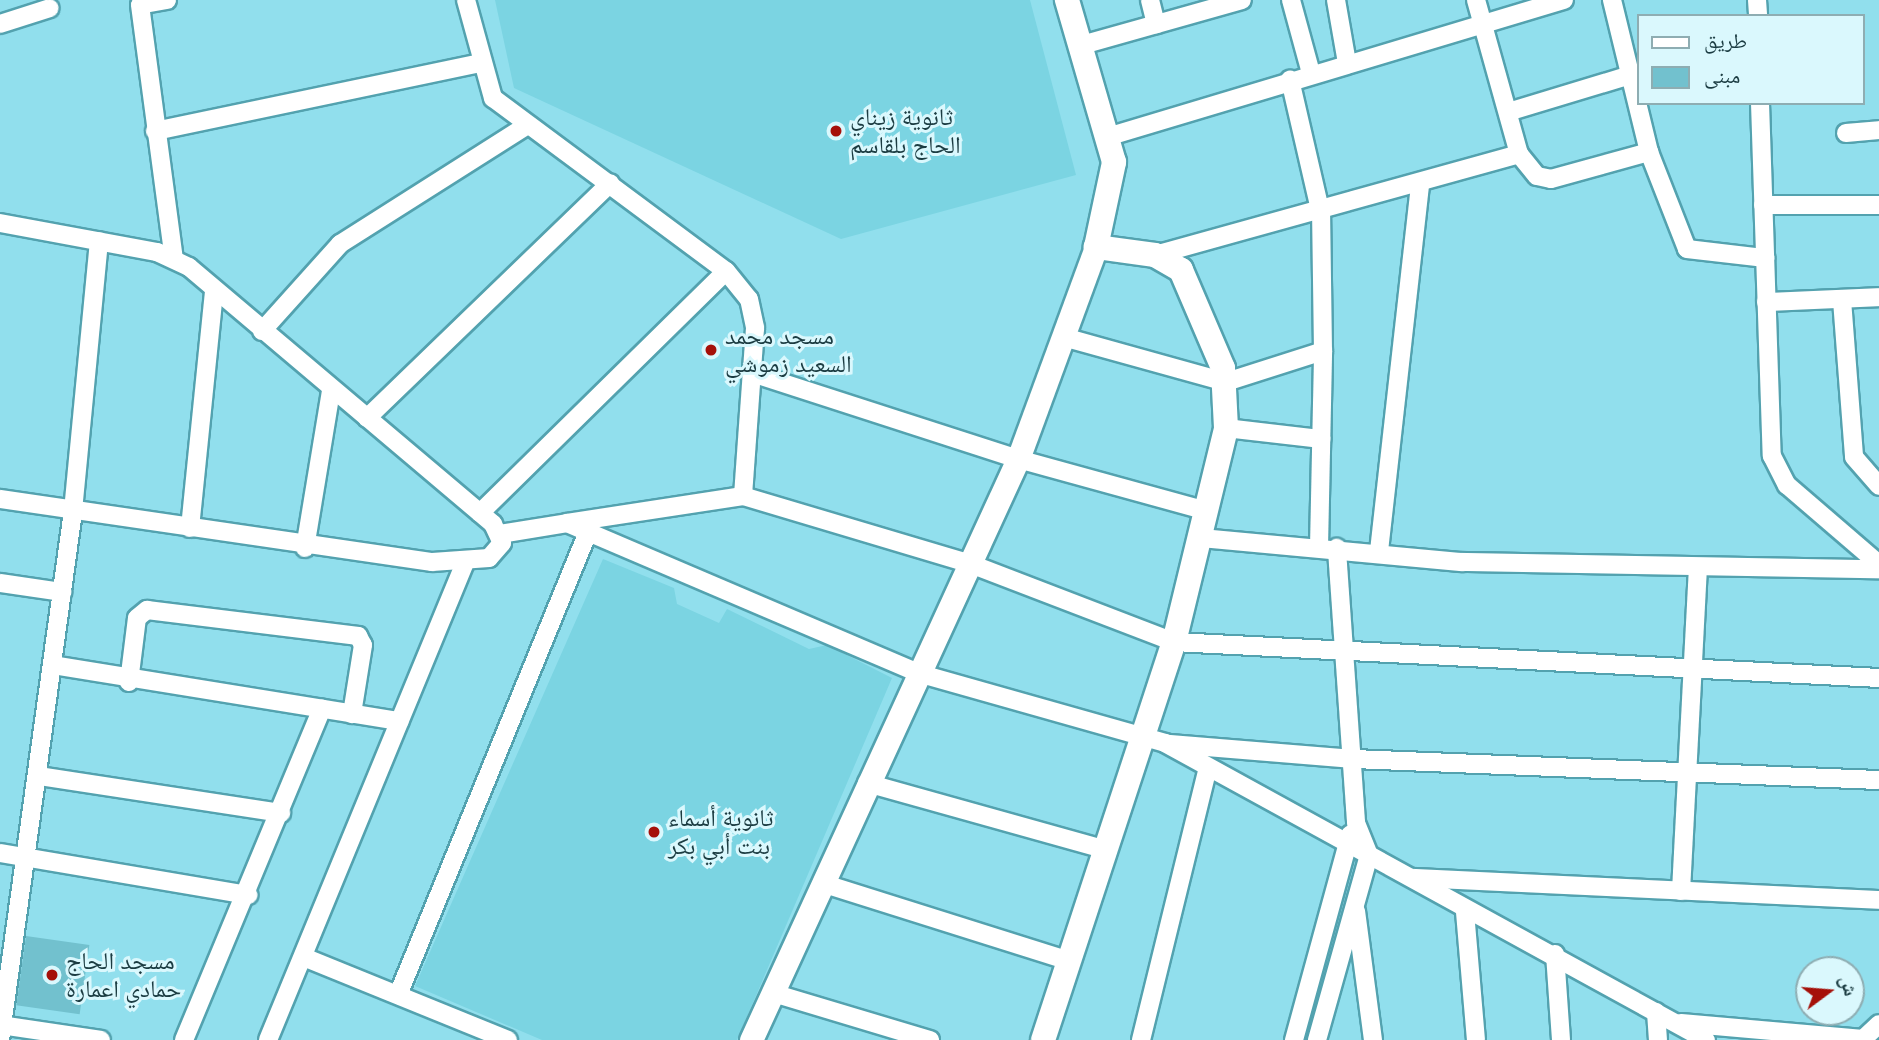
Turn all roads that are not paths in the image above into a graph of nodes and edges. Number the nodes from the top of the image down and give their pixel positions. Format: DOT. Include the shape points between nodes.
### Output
graph roads {
  1 [pos="167,0"];
  2 [pos="466,0"];
  3 [pos="1067,0"];
  4 [pos="1150,0"];
  5 [pos="1242,0"];
  6 [pos="1291,0"];
  7 [pos="1336,0"];
  8 [pos="1476,0"];
  9 [pos="1564,0"];
  10 [pos="1612,0"];
  11 [pos="140,2"];
  12 [pos="50,8"];
  13 [pos="0,24"];
  14 [pos="1156,24"];
  15 [pos="1484,26"];
  16 [pos="1082,45"];
  17 [pos="480,63"];
  18 [pos="1347,64"];
  19 [pos="1630,68"];
  20 [pos="1311,73"];
  21 [pos="1290,80"];
  22 [pos="1638,103"];
  23 [pos="1638,105"];
  24 [pos="1760,105"];
  25 [pos="1508,112"];
  26 [pos="526,125"];
  27 [pos="1879,130"];
  28 [pos="155,131"];
  29 [pos="1846,133"];
  30 [pos="1107,137"];
  31 [pos="1649,152"];
  32 [pos="1519,154"];
  33 [pos="610,183"];
  34 [pos="1420,185"];
  35 [pos="1763,205"];
  36 [pos="1879,205"];
  37 [pos="1321,214"];
  38 [pos="0,223"];
  39 [pos="99,241"];
  40 [pos="1096,247"];
  41 [pos="1155,256"];
  42 [pos="1765,258"];
  43 [pos="174,259"];
  44 [pos="726,271"];
  45 [pos="214,291"];
  46 [pos="1879,297"];
  47 [pos="1842,300"];
  48 [pos="1766,302"];
  49 [pos="262,331"];
  50 [pos="1067,338"];
  51 [pos="1323,351"];
  52 [pos="755,374"];
  53 [pos="1226,382"];
  54 [pos="331,391"];
  55 [pos="367,418"];
  56 [pos="1226,428"];
  57 [pos="1321,439"];
  58 [pos="1018,459"];
  59 [pos="1879,486"];
  60 [pos="743,496"];
  61 [pos="0,499"];
  62 [pos="73,511"];
  63 [pos="1207,511"];
  64 [pos="480,513"];
  65 [pos="567,523"];
  66 [pos="190,528"];
  67 [pos="588,532"];
  68 [pos="500,534"];
  69 [pos="1202,538"];
  70 [pos="1319,547"];
  71 [pos="305,548"];
  72 [pos="1337,548"];
  73 [pos="1379,551"];
  74 [pos="968,563"];
  75 [pos="464,565"];
  76 [pos="1879,567"];
  77 [pos="1698,570"];
  78 [pos="0,583"];
  79 [pos="62,592"];
  80 [pos="1174,642"];
  81 [pos="1348,648"];
  82 [pos="53,665"];
  83 [pos="1694,668"];
  84 [pos="918,673"];
  85 [pos="1879,678"];
  86 [pos="129,682"];
  87 [pos="322,709"];
  88 [pos="352,714"];
  89 [pos="399,721"];
  90 [pos="1141,737"];
  91 [pos="1165,743"];
  92 [pos="1353,759"];
  93 [pos="1208,768"];
  94 [pos="1687,772"];
  95 [pos="39,776"];
  96 [pos="1879,780"];
  97 [pos="867,783"];
  98 [pos="281,813"];
  99 [pos="1356,822"];
  100 [pos="1346,843"];
  101 [pos="1104,849"];
  102 [pos="0,853"];
  103 [pos="1368,855"];
  104 [pos="29,858"];
  105 [pos="1412,878"];
  106 [pos="822,883"];
  107 [pos="1681,891"];
  108 [pos="248,895"];
  109 [pos="1879,900"];
  110 [pos="1355,904"];
  111 [pos="1465,912"];
  112 [pos="8,943"];
  113 [pos="1555,954"];
  114 [pos="306,958"];
  115 [pos="1070,961"];
  116 [pos="773,993"];
  117 [pos="398,995"];
  118 [pos="1656,1012"];
  119 [pos="1674,1022"];
  120 [pos="1879,1024"];
  121 [pos="1,1030"];
  122 [pos="101,1040"];
  123 [pos="184,1040"];
  124 [pos="268,1040"];
  125 [pos="508,1040"];
  126 [pos="751,1040"];
  127 [pos="930,1040"];
  128 [pos="1043,1040"];
  129 [pos="1142,1040"];
  130 [pos="1294,1040"];
  131 [pos="1317,1040"];
  132 [pos="1373,1040"];
  133 [pos="1476,1040"];
  134 [pos="1560,1040"];
  135 [pos="1658,1040"];
  136 [pos="1706,1040"];
  137 [pos="1863,1040"];
  1 -- 11 [label="street"];
  2 -- 17 [label="street"];
  3 -- 16 [label="main road"];
  4 -- 14 [label="street"];
  5 -- 14 [label="street"];
  6 -- 20 [label="street"];
  7 -- 18 [label="street"];
  8 -- 15 [label="street"];
  9 -- 15 [label="street"];
  10 -- 19 [label="street"];
  11 -- 28 [label="street"];
  12 -- 13 [label="street"];
  14 -- 16 [label="street"];
  15 -- 18 [label="street"];
  15 -- 25 [label="street"];
  16 -- 30 [label="main road"];
  17 -- 26 [label="street" via="493,98"];
  17 -- 28 [label="street"];
  18 -- 20 [label="street"];
  19 -- 22 [label="street"];
  19 -- 25 [label="street"];
  20 -- 21 [label="street"];
  21 -- 30 [label="street"];
  21 -- 37 [label="street"];
  23 -- 31 [label="street"];
  24 -- 35 [label="street"];
  25 -- 32 [label="street"];
  26 -- 33 [label="street"];
  26 -- 49 [label="street" via="340,244"];
  27 -- 29 [label="street"];
  28 -- 43 [label="street"];
  30 -- 40 [label="main road" via="1114,185"];
  31 -- 32 [label="street" via="1542,179"];
  31 -- 42 [label="street" via="1688,250"];
  32 -- 34 [label="street"];
  33 -- 44 [label="street"];
  33 -- 55 [label="street"];
  34 -- 37 [label="street"];
  34 -- 73 [label="street"];
  35 -- 36 [label="street"];
  35 -- 42 [label="street"];
  37 -- 41 [label="street"];
  37 -- 51 [label="street"];
  38 -- 39 [label="street"];
  39 -- 43 [label="street"];
  39 -- 62 [label="street"];
  40 -- 41 [label="main road"];
  40 -- 50 [label="street"];
  41 -- 53 [label="main road" via="1190,282"];
  42 -- 48 [label="street"];
  43 -- 45 [label="street"];
  44 -- 52 [label="street" via="748,299"];
  44 -- 64 [label="street"];
  45 -- 49 [label="street"];
  45 -- 66 [label="street"];
  46 -- 47 [label="street"];
  47 -- 48 [label="street"];
  47 -- 59 [label="street" via="1854,457"];
  48 -- 76 [label="street" via="1769,441 1776,471"];
  49 -- 54 [label="street"];
  50 -- 53 [label="street"];
  50 -- 58 [label="street"];
  51 -- 53 [label="street"];
  51 -- 57 [label="street"];
  52 -- 58 [label="street"];
  52 -- 60 [label="street"];
  53 -- 56 [label="main road"];
  54 -- 55 [label="street"];
  54 -- 71 [label="street"];
  55 -- 64 [label="street"];
  56 -- 57 [label="street"];
  56 -- 63 [label="main road"];
  57 -- 70 [label="street"];
  58 -- 63 [label="street"];
  58 -- 74 [label="street"];
  60 -- 65 [label="street"];
  60 -- 74 [label="street"];
  61 -- 62 [label="street"];
  62 -- 66 [label="street"];
  62 -- 79 [label="street"];
  63 -- 69 [label="main road"];
  64 -- 68 [label="street"];
  65 -- 67 [label="street"];
  65 -- 68 [label="street"];
  66 -- 71 [label="street"];
  67 -- 84 [label="street"];
  67 -- 117 [label="street"];
  68 -- 75 [label="street" via="496,553"];
  69 -- 70 [label="street"];
  69 -- 80 [label="main road"];
  70 -- 72 [label="street"];
  71 -- 75 [label="street"];
  72 -- 73 [label="street"];
  72 -- 81 [label="street"];
  73 -- 77 [label="street" via="1462,562"];
  74 -- 80 [label="street"];
  74 -- 84 [label="street"];
  75 -- 89 [label="street"];
  76 -- 77 [label="street"];
  77 -- 83 [label="street"];
  78 -- 79 [label="street"];
  79 -- 82 [label="street"];
  80 -- 81 [label="street"];
  80 -- 90 [label="main road"];
  81 -- 83 [label="street"];
  81 -- 92 [label="street"];
  82 -- 86 [label="street"];
  82 -- 95 [label="street"];
  83 -- 85 [label="street"];
  83 -- 94 [label="street"];
  84 -- 90 [label="street"];
  84 -- 97 [label="street"];
  86 -- 87 [label="street"];
  86 -- 88 [label="street" via="137,618 147,610 358,636 363,645"];
  87 -- 88 [label="street"];
  87 -- 98 [label="street"];
  88 -- 89 [label="street"];
  89 -- 114 [label="street"];
  90 -- 91 [label="street"];
  90 -- 101 [label="main road"];
  91 -- 92 [label="street"];
  91 -- 93 [label="street"];
  92 -- 94 [label="street"];
  92 -- 99 [label="street"];
  93 -- 100 [label="street"];
  93 -- 129 [label="street"];
  94 -- 96 [label="street"];
  94 -- 107 [label="street"];
  95 -- 98 [label="street"];
  95 -- 104 [label="street"];
  97 -- 101 [label="street"];
  97 -- 106 [label="street"];
  98 -- 108 [label="street"];
  99 -- 100 [label="street"];
  99 -- 103 [label="street"];
  100 -- 103 [label="street"];
  100 -- 130 [label="street"];
  101 -- 115 [label="main road"];
  102 -- 104 [label="street"];
  103 -- 105 [label="street"];
  103 -- 110 [label="street"];
  104 -- 108 [label="street"];
  104 -- 112 [label="street"];
  105 -- 107 [label="street"];
  105 -- 111 [label="street"];
  106 -- 115 [label="street"];
  106 -- 116 [label="street"];
  107 -- 109 [label="street"];
  108 -- 123 [label="street"];
  110 -- 131 [label="street"];
  110 -- 132 [label="street"];
  111 -- 113 [label="street"];
  111 -- 133 [label="street"];
  112 -- 121 [label="street"];
  113 -- 118 [label="street"];
  113 -- 134 [label="street"];
  114 -- 117 [label="street"];
  114 -- 124 [label="street"];
  115 -- 128 [label="main road"];
  116 -- 126 [label="street"];
  116 -- 127 [label="street"];
  117 -- 125 [label="street"];
  118 -- 119 [label="street"];
  118 -- 135 [label="street"];
  119 -- 136 [label="street"];
  119 -- 137 [label="street"];
  120 -- 137 [label="street"];
  121 -- 122 [label="street"];
}
